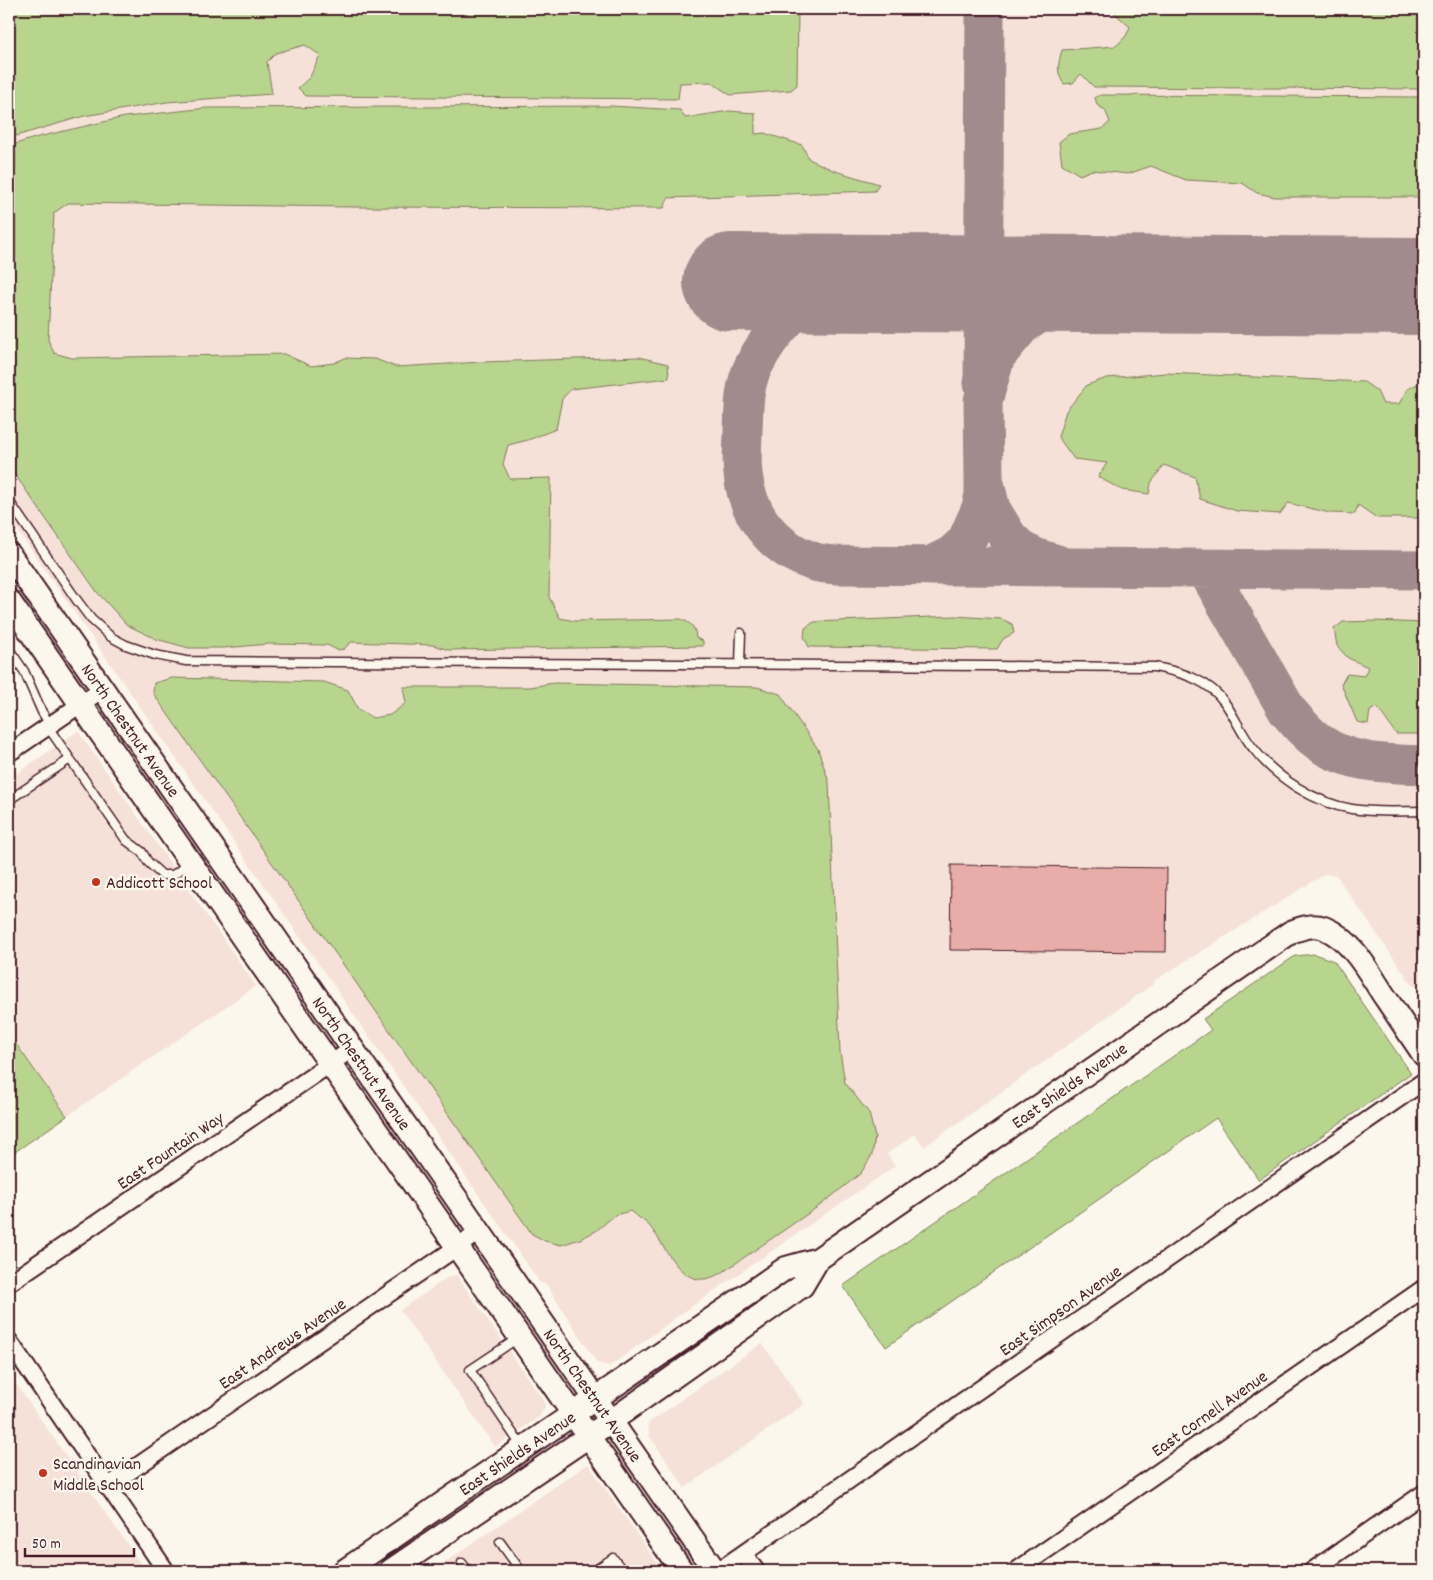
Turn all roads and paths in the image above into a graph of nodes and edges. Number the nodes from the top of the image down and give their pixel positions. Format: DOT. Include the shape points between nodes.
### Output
graph roads {
  1 [pos="9,501"];
  2 [pos="9,554"];
  3 [pos="9,601"];
  4 [pos="741,633"];
  5 [pos="9,649"];
  6 [pos="740,664"];
  7 [pos="103,689"];
  8 [pos="80,705"];
  9 [pos="49,726"];
  10 [pos="9,753"];
  11 [pos="70,759"];
  12 [pos="9,800"];
  13 [pos="1424,811"];
  14 [pos="190,863"];
  15 [pos="352,1049"];
  16 [pos="1424,1055"];
  17 [pos="330,1065"];
  18 [pos="1424,1081"];
  19 [pos="479,1232"];
  20 [pos="456,1248"];
  21 [pos="818,1259"];
  22 [pos="9,1283"];
  23 [pos="1424,1288"];
  24 [pos="519,1337"];
  25 [pos="9,1342"];
  26 [pos="596,1400"];
  27 [pos="573,1414"];
  28 [pos="610,1421"];
  29 [pos="588,1436"];
  30 [pos="523,1449"];
  31 [pos="107,1487"];
  32 [pos="1424,1493"];
  33 [pos="500,1542"];
  34 [pos="744,1554"];
  35 [pos="462,1562"];
  36 [pos="401,1566"];
  37 [pos="166,1571"];
  38 [pos="344,1571"];
  39 [pos="468,1571"];
  40 [pos="521,1571"];
  41 [pos="594,1571"];
  42 [pos="623,1571"];
  43 [pos="682,1571"];
  44 [pos="717,1571"];
  45 [pos="756,1571"];
  46 [pos="1016,1571"];
  47 [pos="1312,1571"];
  1 -- 6 [label="lane" via="91,618 111,637 155,655 186,661"];
  2 -- 7 [label="main road, North Chestnut Avenue"];
  3 -- 8 [label="main road, North Chestnut Avenue"];
  4 -- 6 [label="lane"];
  5 -- 9 [label="lane" via="24,671"];
  6 -- 13 [label="lane" via="1155,667 1179,671 1206,685 1224,701 1253,749 1296,786 1319,799 1353,810"];
  7 -- 8 [label="street"];
  7 -- 15 [label="main road, North Chestnut Avenue"];
  8 -- 9 [label="street"];
  8 -- 14 [label="main road, North Chestnut Avenue"];
  9 -- 10 [label="street"];
  9 -- 11 [label="lane"];
  11 -- 12 [label="lane"];
  11 -- 14 [label="lane" via="126,840 142,852 162,875 173,875"];
  14 -- 17 [label="main road, North Chestnut Avenue"];
  15 -- 17 [label="street, East Fountain Way"];
  15 -- 19 [label="main road, North Chestnut Avenue"];
  16 -- 21 [label="main road, East Shields Avenue" via="1356,954 1325,929 1304,927 1279,939"];
  17 -- 20 [label="main road, North Chestnut Avenue"];
  17 -- 22 [label="street, East Fountain Way"];
  18 -- 34 [label="street, East Simpson Avenue"];
  19 -- 20 [label="street, East Andrews Avenue"];
  19 -- 26 [label="main road, North Chestnut Avenue"];
  20 -- 24 [label="main road, North Chestnut Avenue"];
  20 -- 31 [label="street, East Andrews Avenue"];
  21 -- 26 [label="main road, East Shields Avenue" via="786,1268"];
  21 -- 28 [label="main road, East Shields Avenue" via="802,1286"];
  23 -- 46 [label="street, East Cornell Avenue"];
  24 -- 27 [label="main road, North Chestnut Avenue"];
  24 -- 30 [label="lane" via="470,1370"];
  25 -- 31 [label="street"];
  26 -- 27 [label="main road, East Shields Avenue"];
  26 -- 28 [label="main road, North Chestnut Avenue"];
  27 -- 29 [label="main road, North Chestnut Avenue"];
  27 -- 30 [label="main road, East Shields Avenue"];
  28 -- 29 [label="main road, East Shields Avenue"];
  28 -- 44 [label="main road, North Chestnut Avenue"];
  29 -- 36 [label="main road, East Shields Avenue"];
  29 -- 43 [label="main road, North Chestnut Avenue"];
  30 -- 38 [label="main road, East Shields Avenue"];
  31 -- 37 [label="street"];
  32 -- 47 [label="street"];
  33 -- 40 [label="lane"];
  34 -- 44 [label="street, East Simpson Avenue"];
  34 -- 45 [label="street"];
  35 -- 39 [label="lane"];
  41 -- 42 [label="lane" via="613,1558"];
}
